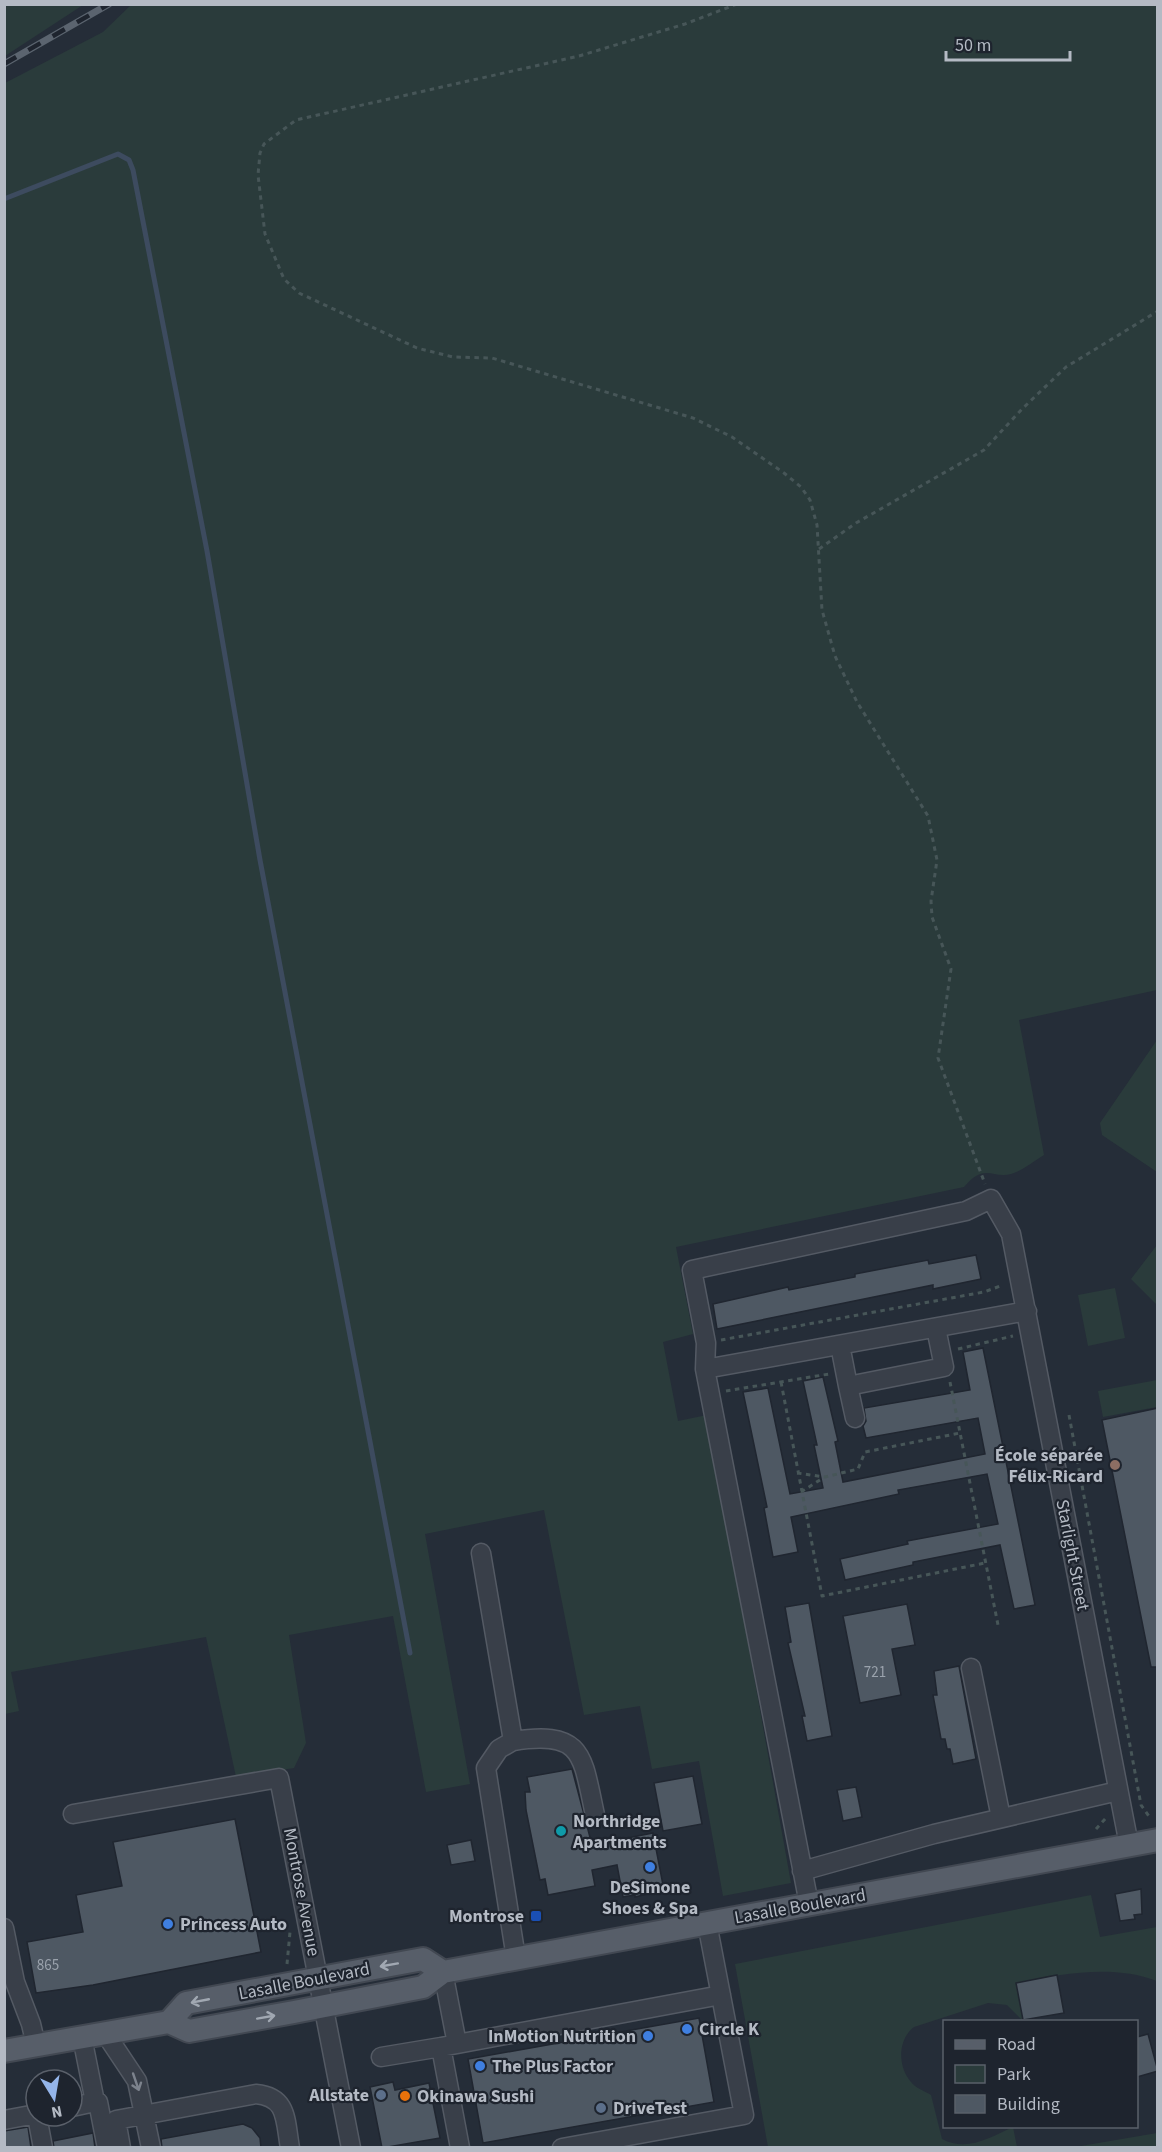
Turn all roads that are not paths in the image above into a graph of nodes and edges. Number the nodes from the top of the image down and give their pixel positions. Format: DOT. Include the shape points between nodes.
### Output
graph roads {
  1 [pos="1027,1311"];
  2 [pos="936,1328"];
  3 [pos="840,1345"];
  4 [pos="705,1369"];
  5 [pos="847,1378"];
  6 [pos="855,1418"];
  7 [pos="481,1553"];
  8 [pos="971,1668"];
  9 [pos="513,1742"];
  10 [pos="1118,1791"];
  11 [pos="73,1814"];
  12 [pos="595,1815"];
  13 [pos="1001,1818"];
  14 [pos="1154,1829"];
  15 [pos="1130,1845"];
  16 [pos="802,1871"];
  17 [pos="809,1904"];
  18 [pos="707,1923"];
  19 [pos="4,1928"];
  20 [pos="516,1958"];
  21 [pos="443,1972"];
  22 [pos="319,1977"];
  23 [pos="721,1995"];
  24 [pos="325,2006"];
  25 [pos="169,2022"];
  26 [pos="105,2033"];
  27 [pos="82,2037"];
  28 [pos="36,2045"];
  29 [pos="449,2045"];
  30 [pos="4,2051"];
  31 [pos="381,2057"];
  32 [pos="95,2103"];
  33 [pos="84,2105"];
  34 [pos="144,2115"];
  35 [pos="24,2117"];
  36 [pos="4,2120"];
  37 [pos="39,2128"];
  38 [pos="43,2148"];
  39 [pos="107,2148"];
  40 [pos="122,2148"];
  41 [pos="151,2148"];
  42 [pos="290,2148"];
  43 [pos="351,2148"];
  44 [pos="460,2148"];
  45 [pos="562,2148"];
  1 -- 2 [label="street"];
  1 -- 4 [label="street, Starlight Street" via="1011,1234 991,1199 966,1211 692,1270 706,1342"];
  1 -- 10 [label="street, Starlight Street"];
  2 -- 3 [label="street"];
  2 -- 5 [label="street" via="943,1359"];
  3 -- 4 [label="street"];
  3 -- 5 [label="street"];
  4 -- 16 [label="street"];
  5 -- 6 [label="street"];
  7 -- 9 [label="street"];
  8 -- 13 [label="street"];
  9 -- 12 [label="street" via="543,1736 564,1740 585,1770"];
  9 -- 20 [label="street" via="499,1749 486,1768"];
  10 -- 13 [label="street"];
  10 -- 15 [label="street, Starlight Street"];
  11 -- 22 [label="street, Montrose Avenue" via="279,1778"];
  13 -- 16 [label="street"];
  14 -- 15 [label="main road, Lasalle Boulevard"];
  15 -- 17 [label="main road, Lasalle Boulevard"];
  16 -- 17 [label="street"];
  17 -- 18 [label="main road, Lasalle Boulevard"];
  18 -- 20 [label="main road, Lasalle Boulevard"];
  18 -- 23 [label="street"];
  19 -- 28 [label="street" via="15,1982"];
  20 -- 21 [label="main road, Lasalle Boulevard"];
  21 -- 22 [label="main road, Lasalle Boulevard, one-way" via="423,1959"];
  21 -- 24 [label="main road, Lasalle Boulevard" via="423,1987"];
  21 -- 29 [label="street"];
  22 -- 24 [label="street, Montrose Avenue"];
  22 -- 25 [label="main road, Lasalle Boulevard, one-way" via="186,2003"];
  23 -- 29 [label="street"];
  23 -- 45 [label="street" via="744,2115"];
  25 -- 24 [label="main road, Lasalle Boulevard, one-way" via="189,2031"];
  24 -- 43 [label="street, Montrose Avenue"];
  25 -- 26 [label="main road, Lasalle Boulevard"];
  26 -- 27 [label="main road, Lasalle Boulevard"];
  26 -- 34 [label="street, one-way" via="137,2081"];
  27 -- 28 [label="main road, Lasalle Boulevard"];
  27 -- 32 [label="street"];
  28 -- 30 [label="main road, Lasalle Boulevard"];
  29 -- 31 [label="street"];
  29 -- 44 [label="street"];
  32 -- 33 [label="street"];
  32 -- 39 [label="street" via="98,2102"];
  34 -- 40 [label="street" via="116,2120"];
  34 -- 41 [label="street"];
  34 -- 42 [label="street" via="256,2094 271,2096 282,2109"];
  35 -- 36 [label="street"];
  37 -- 38 [label="street"];
}
